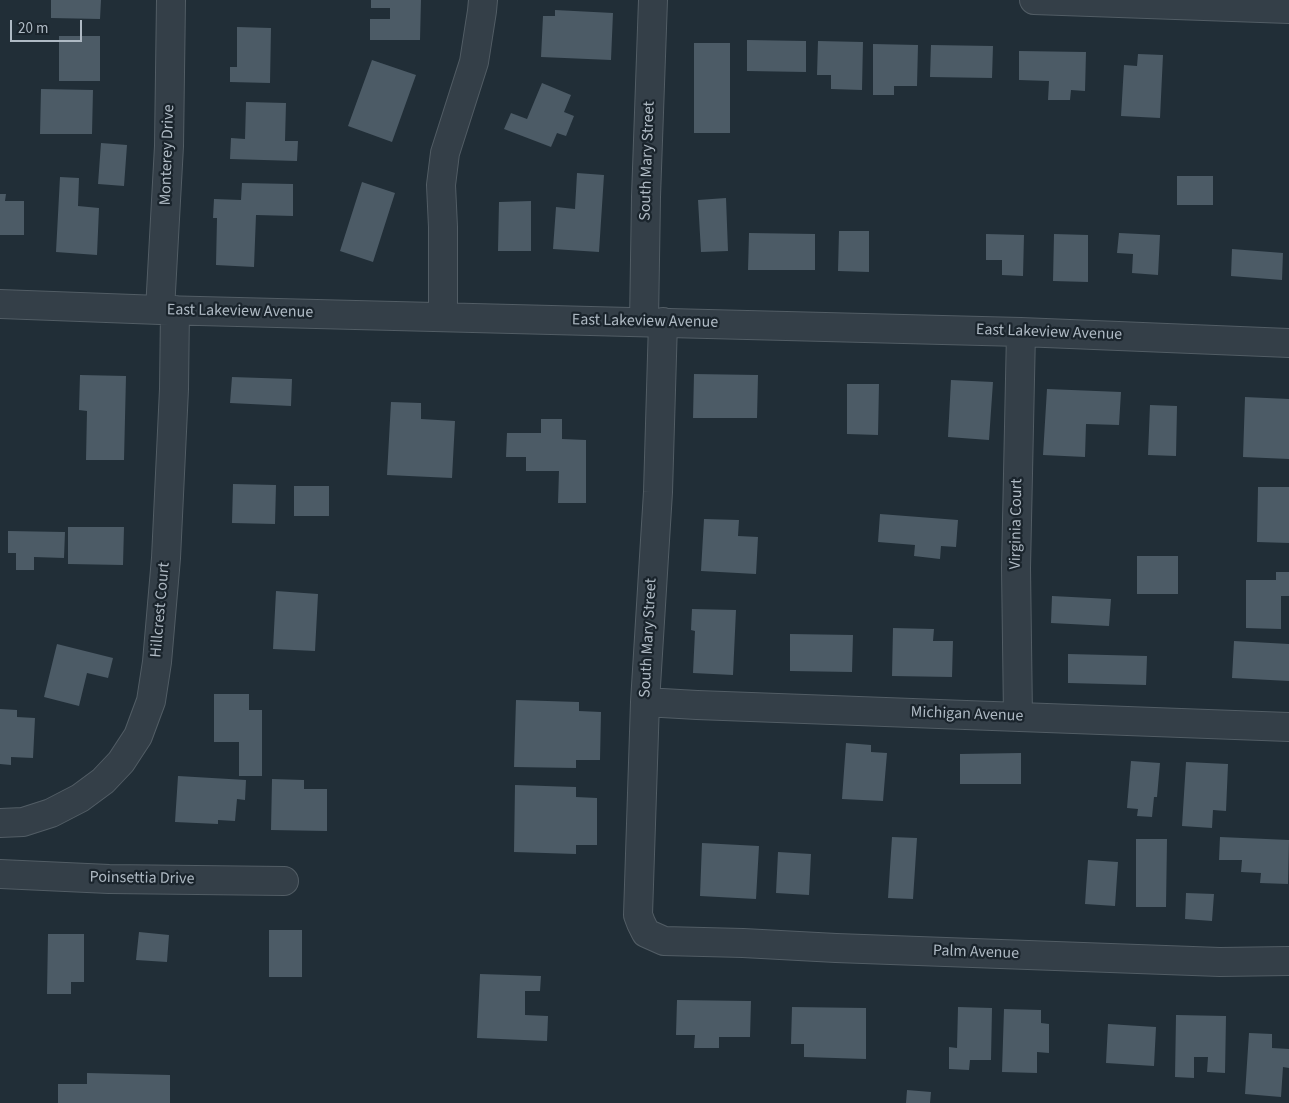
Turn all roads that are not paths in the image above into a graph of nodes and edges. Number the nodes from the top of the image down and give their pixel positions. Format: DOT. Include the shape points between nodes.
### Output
graph roads {
  1 [pos="172,0"];
  2 [pos="482,0"];
  3 [pos="653,0"];
  4 [pos="1034,0"];
  5 [pos="1289,9"];
  6 [pos="0,304"];
  7 [pos="168,310"];
  8 [pos="443,316"];
  9 [pos="653,322"];
  10 [pos="1021,332"];
  11 [pos="1289,343"];
  12 [pos="646,702"];
  13 [pos="1018,717"];
  14 [pos="1289,727"];
  15 [pos="0,823"];
  16 [pos="0,874"];
  17 [pos="284,881"];
  18 [pos="664,941"];
  19 [pos="1289,961"];
  1 -- 7 [label="street, Monterey Drive"];
  2 -- 8 [label="street" via="474,62 445,152 441,185"];
  3 -- 9 [label="street, South Mary Street" via="646,197"];
  4 -- 5 [label="street"];
  6 -- 7 [label="street, East Lakeview Avenue"];
  7 -- 8 [label="street, East Lakeview Avenue"];
  7 -- 15 [label="street, Hillcrest Court" via="174,389 166,558 151,701 138,736 121,762 103,781 80,798 50,813 23,822"];
  8 -- 9 [label="street, East Lakeview Avenue"];
  9 -- 10 [label="street, East Lakeview Avenue"];
  9 -- 12 [label="street, South Mary Street" via="658,492"];
  10 -- 11 [label="street, East Lakeview Avenue"];
  10 -- 13 [label="street, Virginia Court" via="1016,568"];
  12 -- 13 [label="street, Michigan Avenue"];
  12 -- 18 [label="street, South Mary Street" via="638,915 646,933"];
  13 -- 14 [label="street, Michigan Avenue"];
  16 -- 17 [label="street, Poinsettia Drive"];
  18 -- 19 [label="street, Palm Avenue" via="1220,962"];
}
